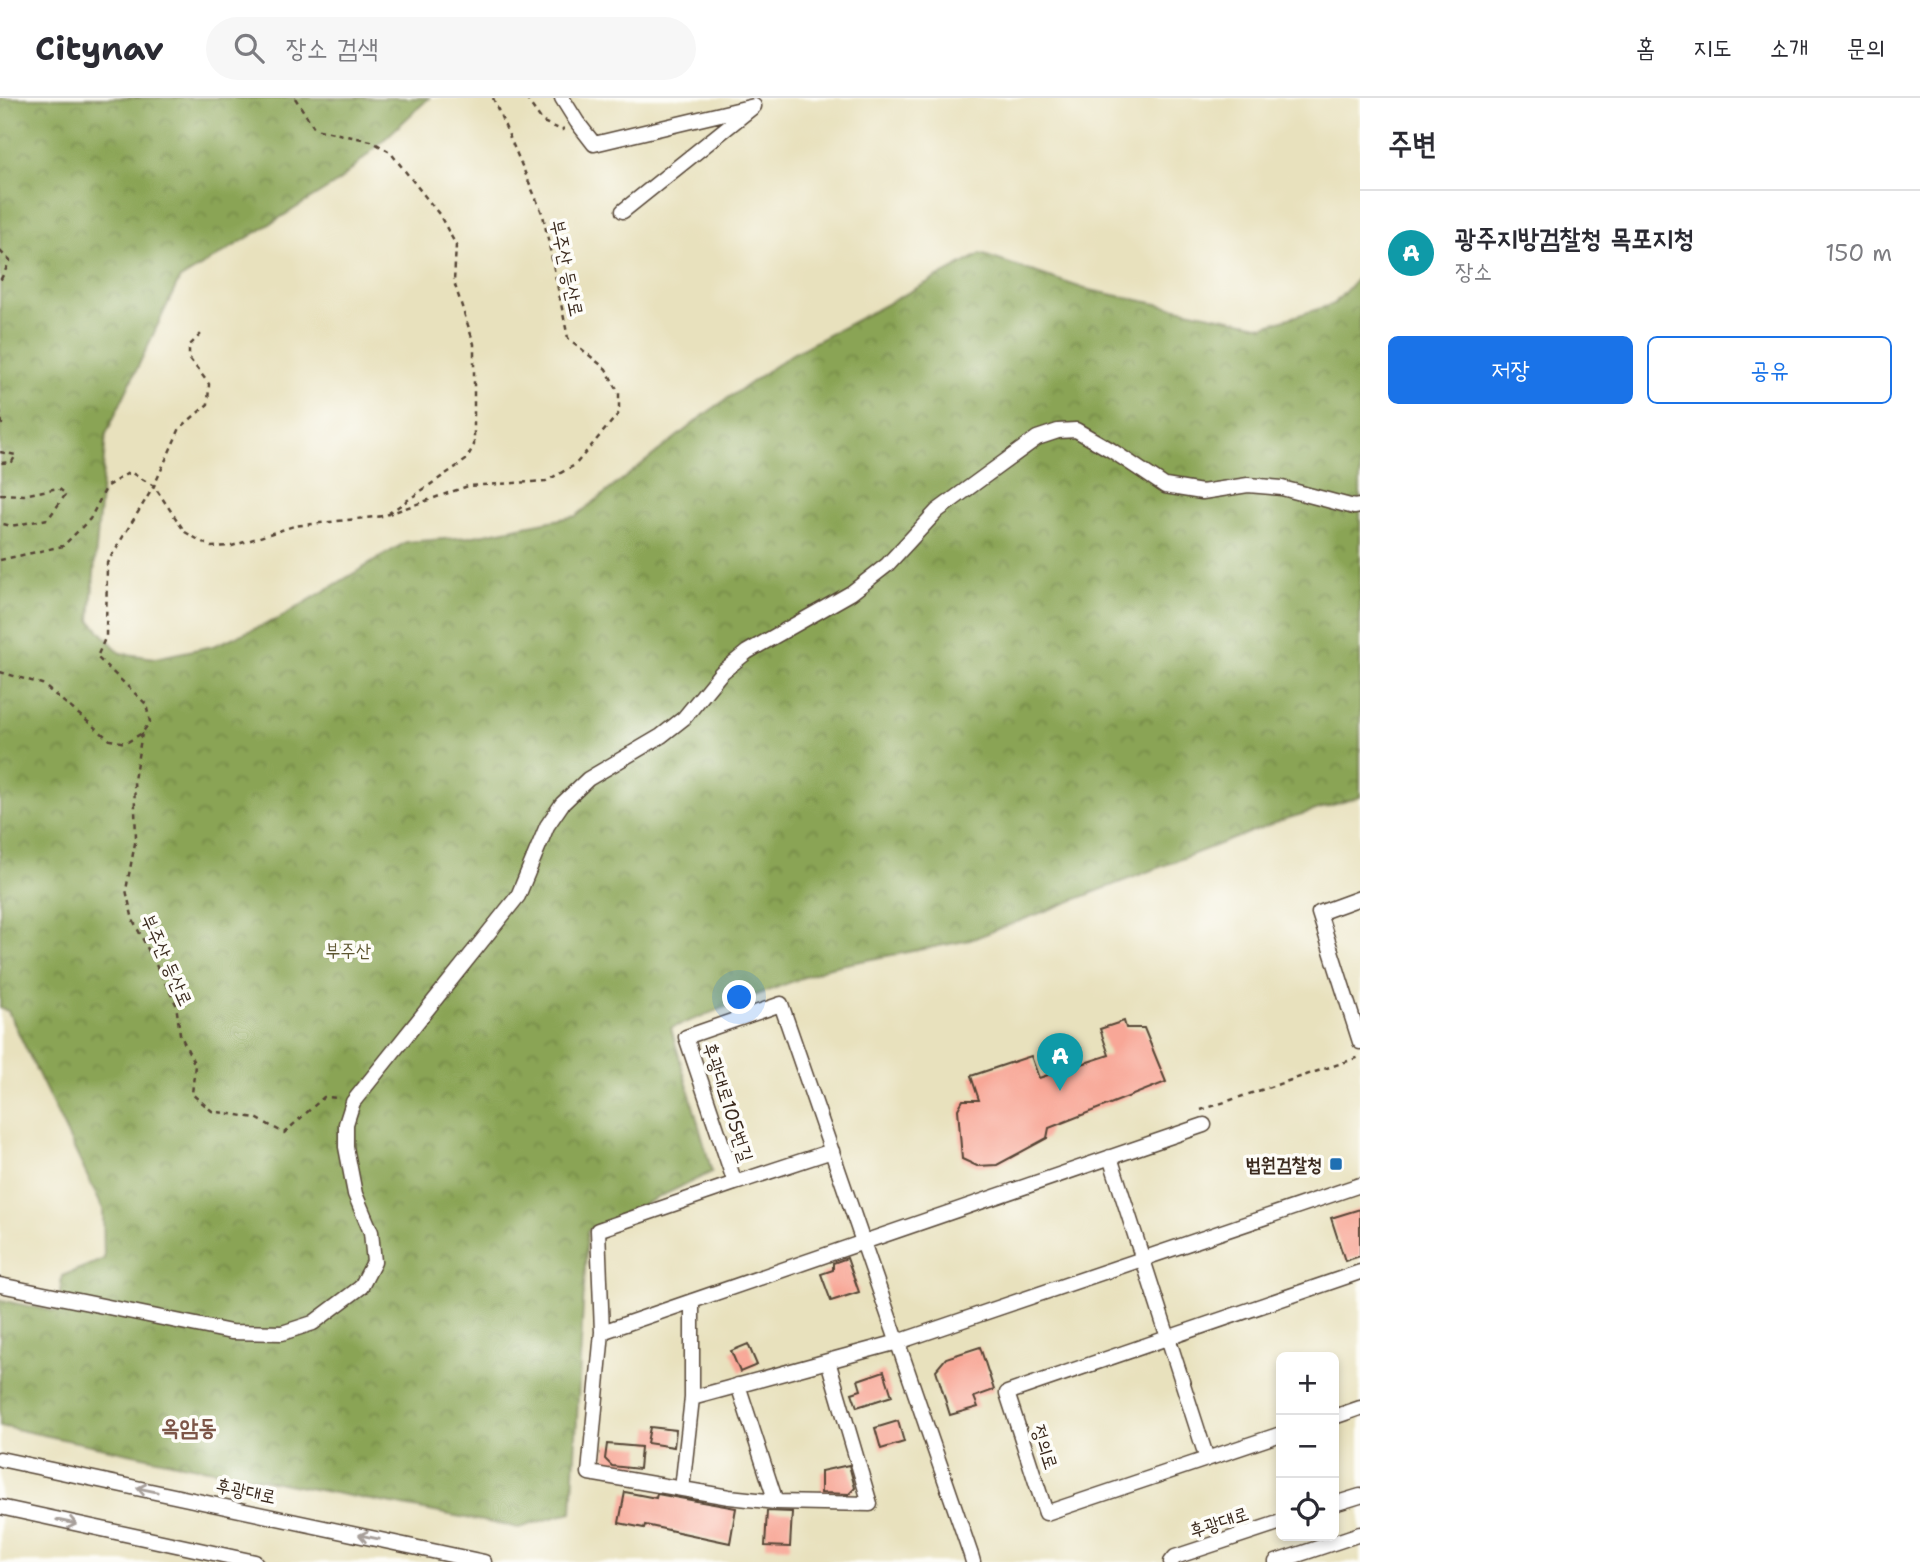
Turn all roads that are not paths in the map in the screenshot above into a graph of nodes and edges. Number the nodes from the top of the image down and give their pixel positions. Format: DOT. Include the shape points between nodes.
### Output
graph roads {
  1 [pos="562,98"];
  2 [pos="623,211"];
  3 [pos="1360,506"];
  4 [pos="1360,898"];
  5 [pos="1360,1042"];
  6 [pos="1201,1118"];
  7 [pos="832,1151"];
  8 [pos="1110,1157"];
  9 [pos="735,1183"];
  10 [pos="1360,1185"];
  11 [pos="863,1241"];
  12 [pos="1142,1258"];
  13 [pos="1360,1272"];
  14 [pos="0,1285"];
  15 [pos="692,1301"];
  16 [pos="602,1332"];
  17 [pos="1167,1338"];
  18 [pos="898,1342"];
  19 [pos="828,1361"];
  20 [pos="738,1385"];
  21 [pos="692,1398"];
  22 [pos="1360,1408"];
  23 [pos="1339,1415"];
  24 [pos="1276,1436"];
  25 [pos="0,1458"];
  26 [pos="1207,1458"];
  27 [pos="682,1489"];
  28 [pos="1360,1496"];
  29 [pos="776,1502"];
  30 [pos="1339,1502"];
  31 [pos="0,1507"];
  32 [pos="1276,1524"];
  33 [pos="1360,1534"];
  34 [pos="255,1562"];
  35 [pos="484,1562"];
  36 [pos="973,1562"];
  37 [pos="1171,1562"];
  38 [pos="1276,1562"];
  1 -- 2 [label="street" via="594,144 754,106"];
  3 -- 14 [label="street" via="1282,488 1248,485 1202,492 1165,486 1076,430 1037,438 937,511 887,565 851,593 747,652 721,673 684,718 588,779 562,804 547,826 518,896 353,1102 346,1124 346,1147 355,1194 371,1232 374,1262 361,1287 313,1323 282,1333 231,1332"];
  4 -- 5 [label="street" via="1319,913"];
  6 -- 8 [label="street"];
  7 -- 9 [label="street, 후광대로105번길"];
  7 -- 9 [label="street, 후광대로105번길" via="781,1004 686,1037"];
  7 -- 11 [label="street, 후광대로105번길"];
  8 -- 11 [label="street"];
  8 -- 12 [label="street"];
  9 -- 16 [label="street, 후광대로105번길" via="598,1230"];
  10 -- 12 [label="street"];
  11 -- 15 [label="street"];
  11 -- 18 [label="street, 후광대로105번길"];
  12 -- 17 [label="street"];
  12 -- 18 [label="street"];
  13 -- 17 [label="street, 정의로"];
  15 -- 16 [label="street"];
  15 -- 21 [label="street"];
  16 -- 27 [label="street, 후광대로105번길" via="589,1473"];
  17 -- 26 [label="street"];
  17 -- 26 [label="street, 정의로" via="1007,1393 1046,1513"];
  18 -- 19 [label="street"];
  18 -- 36 [label="street, 후광대로105번길"];
  19 -- 20 [label="street"];
  19 -- 29 [label="street, 후광대로105번길" via="870,1504"];
  20 -- 21 [label="street"];
  20 -- 29 [label="street"];
  21 -- 27 [label="street"];
  22 -- 23 [label="street"];
  24 -- 26 [label="street, 정의로"];
  35 -- 25 [label="street, 후광대로, one-way"];
  27 -- 29 [label="street, 후광대로105번길"];
  28 -- 30 [label="street"];
  31 -- 34 [label="street, one-way"];
  32 -- 37 [label="street, 후광대로"];
  33 -- 38 [label="street"];
}
